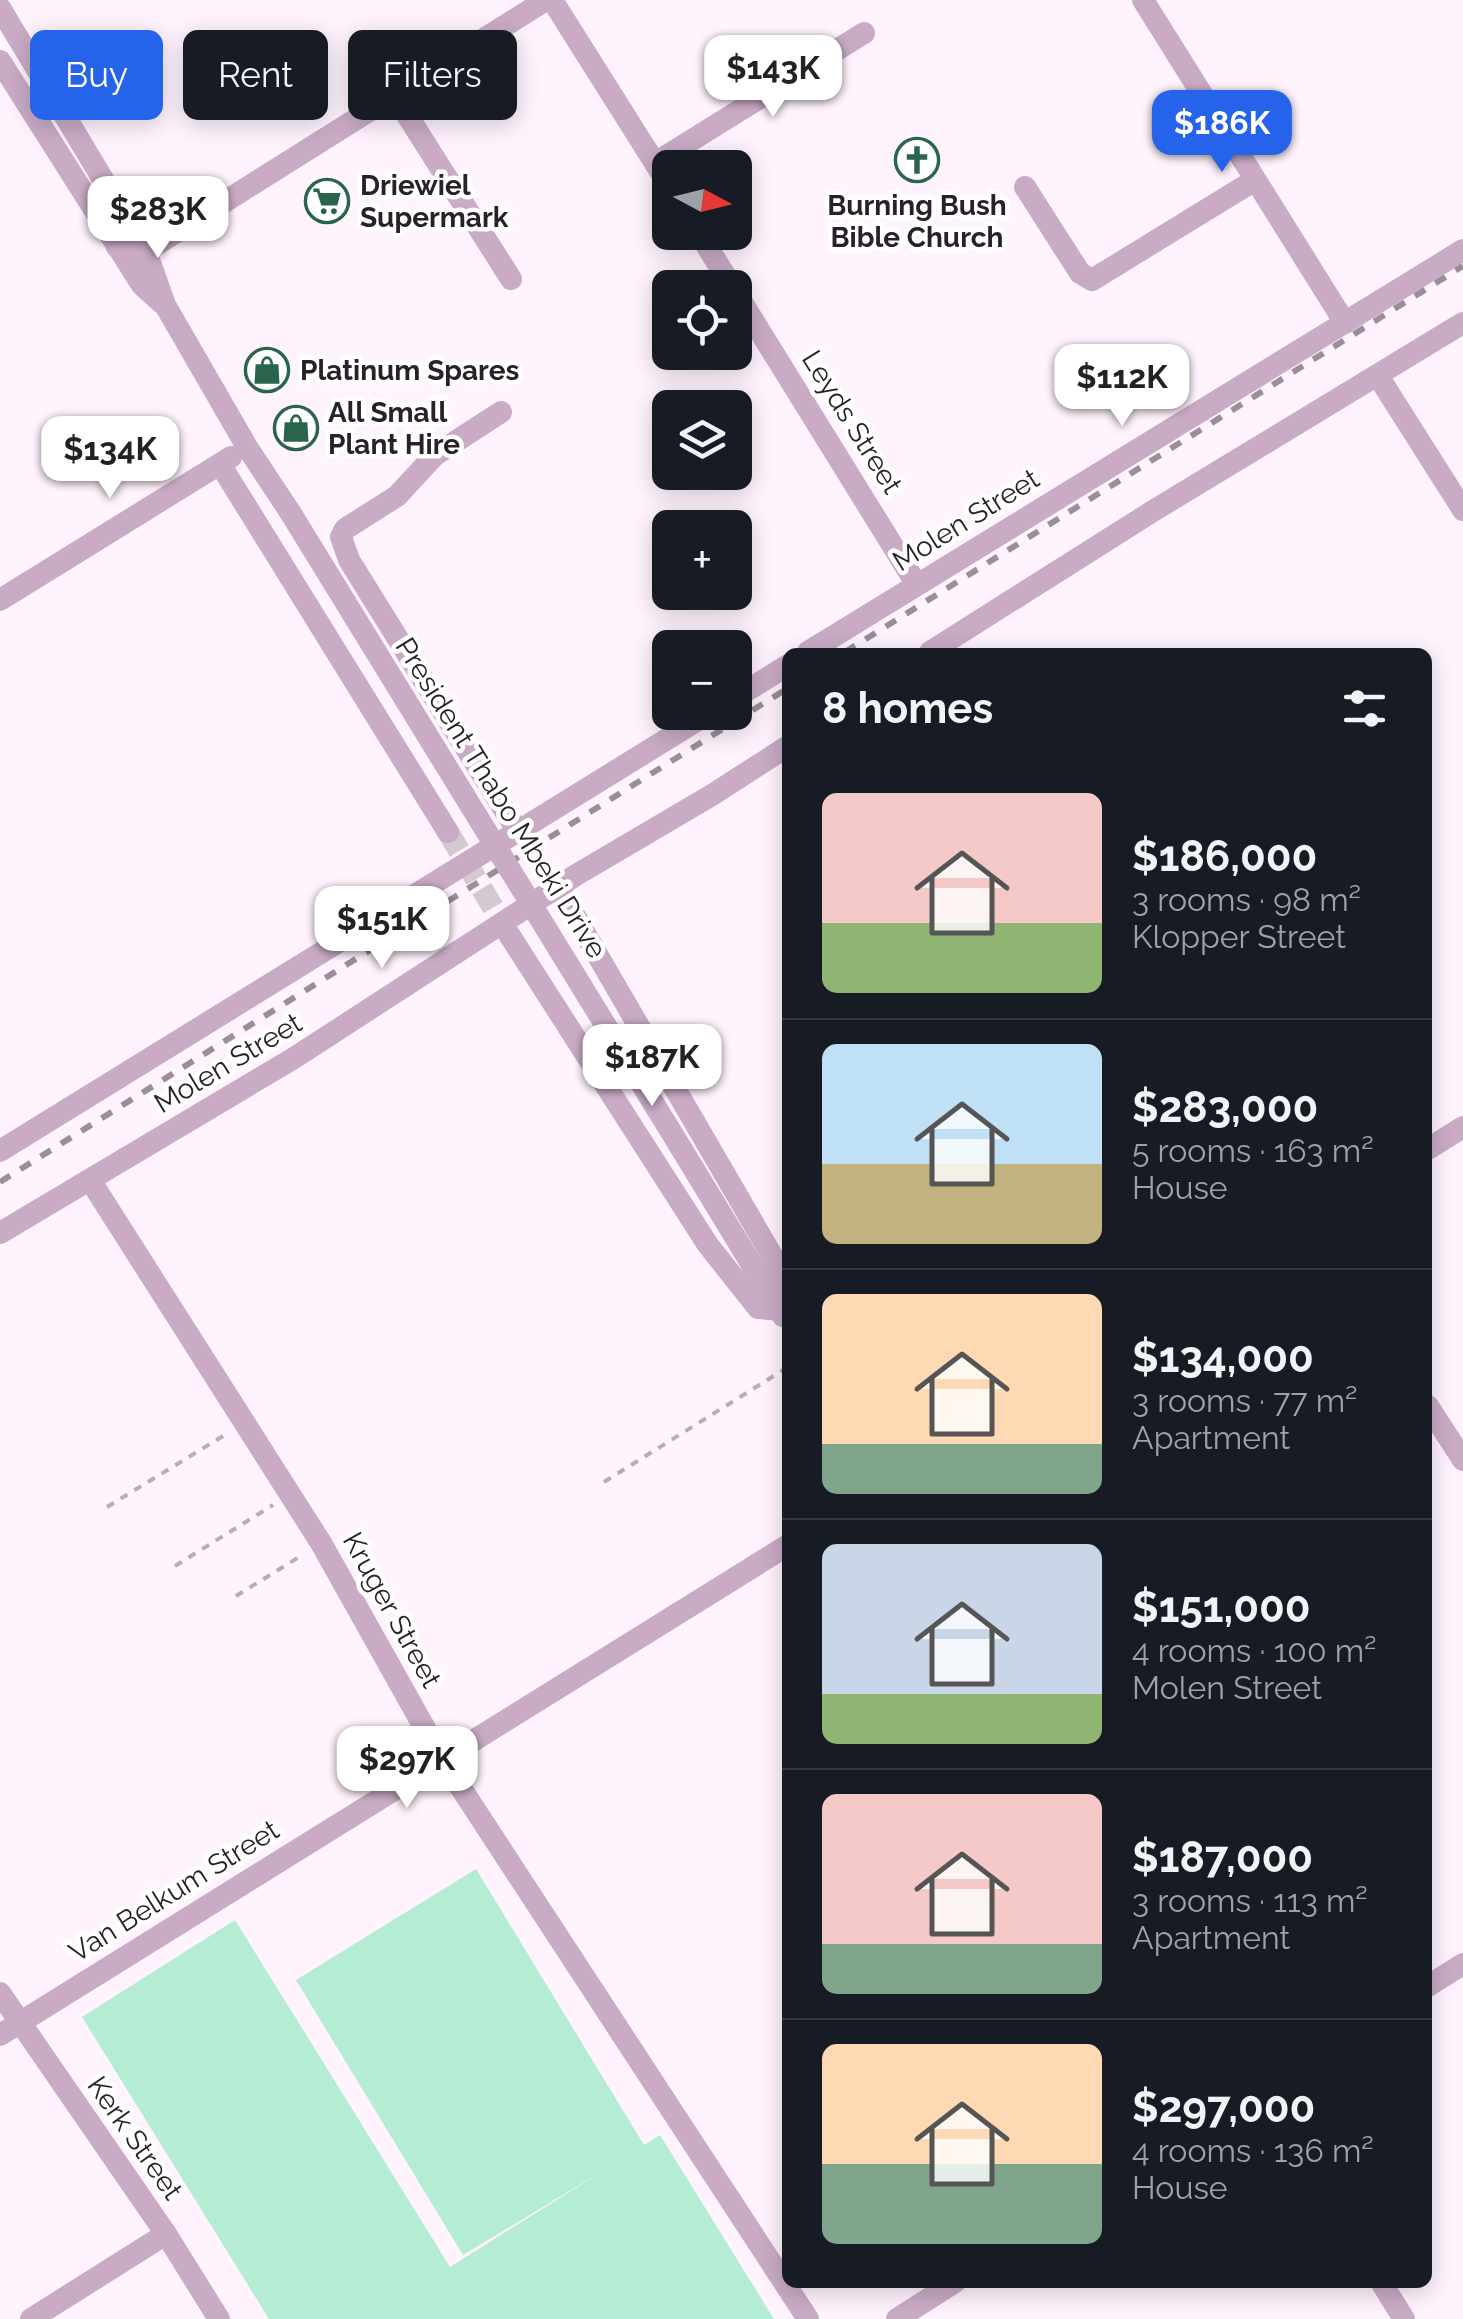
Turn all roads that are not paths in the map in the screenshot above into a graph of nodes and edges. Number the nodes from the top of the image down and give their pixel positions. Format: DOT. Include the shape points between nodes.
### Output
graph roads {
  1 [pos="532,0"];
  2 [pos="549,0"];
  3 [pos="1143,0"];
  4 [pos="0,8"];
  5 [pos="501,30"];
  6 [pos="864,33"];
  7 [pos="0,61"];
  8 [pos="356,120"];
  9 [pos="410,120"];
  10 [pos="676,150"];
  11 [pos="652,158"];
  12 [pos="1256,180"];
  13 [pos="1025,187"];
  14 [pos="117,247"];
  15 [pos="145,248"];
  16 [pos="1463,250"];
  17 [pos="511,279"];
  18 [pos="165,305"];
  19 [pos="752,319"];
  20 [pos="1345,323"];
  21 [pos="1463,323"];
  22 [pos="1378,376"];
  23 [pos="501,412"];
  24 [pos="247,448"];
  25 [pos="220,464"];
  26 [pos="1463,510"];
  27 [pos="918,584"];
  28 [pos="0,600"];
  29 [pos="814,648"];
  30 [pos="946,648"];
  31 [pos="782,669"];
  32 [pos="752,687"];
  33 [pos="682,730"];
  34 [pos="782,750"];
  35 [pos="448,832"];
  36 [pos="518,832"];
  37 [pos="558,887"];
  38 [pos="510,936"];
  39 [pos="1463,1127"];
  40 [pos="1432,1146"];
  41 [pos="0,1151"];
  42 [pos="90,1180"];
  43 [pos="0,1233"];
  44 [pos="782,1280"];
  45 [pos="782,1314"];
  46 [pos="782,1316"];
  47 [pos="1432,1412"];
  48 [pos="1463,1460"];
  49 [pos="782,1549"];
  50 [pos="442,1759"];
  51 [pos="1463,1964"];
  52 [pos="1432,1983"];
  53 [pos="0,1993"];
  54 [pos="9,2029"];
  55 [pos="166,2234"];
  56 [pos="782,2279"];
  57 [pos="788,2288"];
  58 [pos="946,2288"];
  59 [pos="1385,2288"];
  60 [pos="31,2319"];
  61 [pos="220,2319"];
  62 [pos="808,2319"];
  63 [pos="897,2319"];
  64 [pos="1404,2319"];
  1 -- 15 [label="street"];
  2 -- 5 [label="street"];
  2 -- 11 [label="street"];
  3 -- 12 [label="street"];
  4 -- 15 [label="street, President Thabo Mbeki Drive"];
  6 -- 10 [label="street"];
  7 -- 14 [label="street, President Thabo Mbeki Drive"];
  8 -- 15 [label="street"];
  9 -- 17 [label="street"];
  12 -- 13 [label="street" via="1092,280 1080,273"];
  12 -- 20 [label="street"];
  14 -- 15 [label="street"];
  14 -- 18 [label="street, President Thabo Mbeki Drive"];
  15 -- 18 [label="street, President Thabo Mbeki Drive"];
  16 -- 20 [label="street, Molen Street"];
  18 -- 24 [label="street, President Thabo Mbeki Drive"];
  19 -- 27 [label="street, Leyds Street"];
  20 -- 27 [label="street, Molen Street"];
  21 -- 22 [label="street"];
  22 -- 26 [label="street"];
  22 -- 30 [label="street"];
  23 -- 36 [label="street" via="435,455 397,496 340,536 348,560"];
  24 -- 25 [label="street"];
  24 -- 45 [label="street, President Thabo Mbeki Drive, bridge"];
  25 -- 28 [label="street"];
  25 -- 35 [label="street"];
  27 -- 29 [label="street, Molen Street"];
  31 -- 32 [label="street"];
  33 -- 36 [label="street, Molen Street"];
  34 -- 37 [label="street, Molen Street"];
  36 -- 41 [label="street, Molen Street"];
  37 -- 42 [label="street, Molen Street"];
  37 -- 44 [label="street"];
  38 -- 46 [label="street" via="708,1246 758,1308"];
  39 -- 40 [label="street"];
  42 -- 43 [label="street, Molen Street"];
  42 -- 50 [label="street, Kruger Street" via="321,1543"];
  47 -- 48 [label="street"];
  49 -- 50 [label="street, Van Belkum Street"];
  50 -- 54 [label="street, Van Belkum Street"];
  50 -- 56 [label="street, Kruger Street"];
  51 -- 52 [label="street"];
  53 -- 54 [label="street, Kerk Street"];
  54 -- 55 [label="street, Kerk Street"];
  55 -- 60 [label="street"];
  55 -- 61 [label="street, Kerk Street"];
  57 -- 62 [label="street, Kruger Street"];
  58 -- 63 [label="street"];
  59 -- 64 [label="street"];
}
